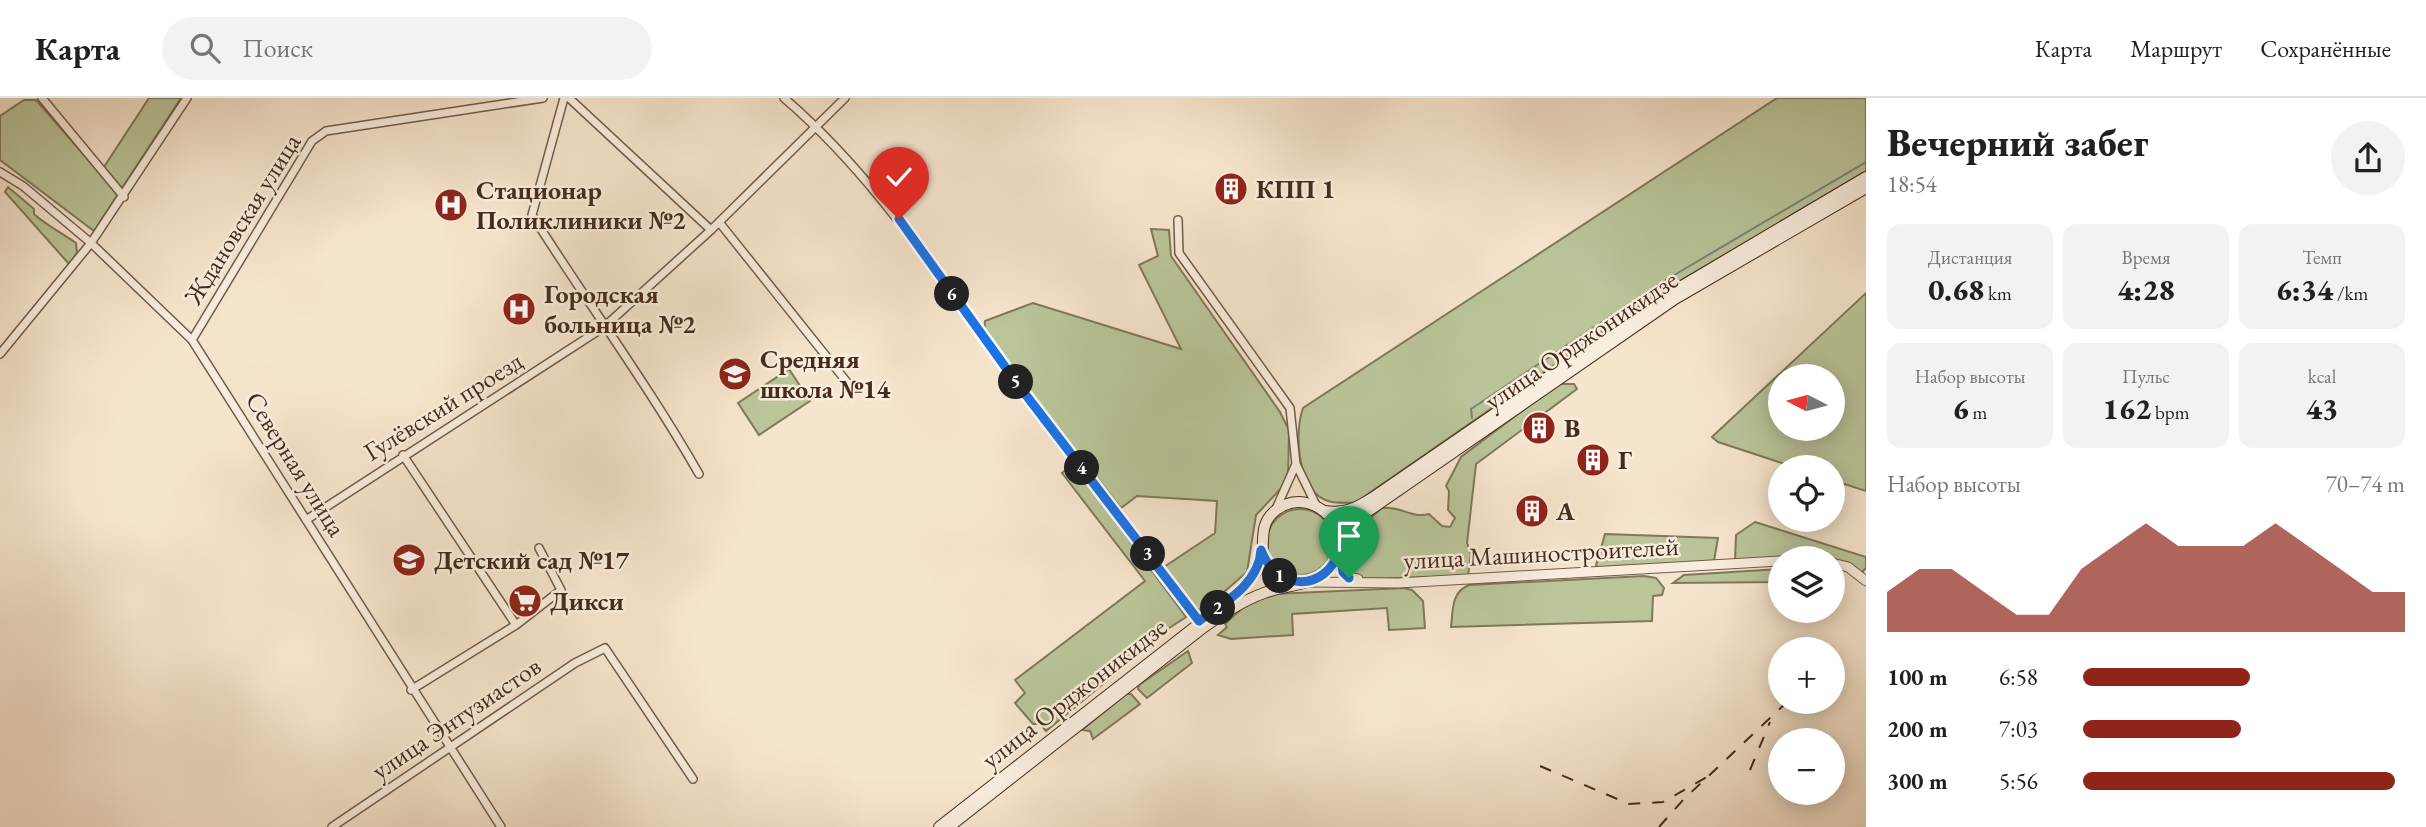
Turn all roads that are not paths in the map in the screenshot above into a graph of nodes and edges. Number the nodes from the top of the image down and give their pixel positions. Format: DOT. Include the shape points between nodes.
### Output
graph roads {
  1 [pos="42,98"];
  2 [pos="187,98"];
  3 [pos="543,98"];
  4 [pos="567,98"];
  5 [pos="784,98"];
  6 [pos="845,98"];
  7 [pos="817,126"];
  8 [pos="0,172"];
  9 [pos="1866,177"];
  10 [pos="1866,188"];
  11 [pos="124,197"];
  12 [pos="1178,220"];
  13 [pos="719,222"];
  14 [pos="711,230"];
  15 [pos="91,243"];
  16 [pos="604,327"];
  17 [pos="192,340"];
  18 [pos="0,354"];
  19 [pos="850,386"];
  20 [pos="403,455"];
  21 [pos="1297,464"];
  22 [pos="699,474"];
  23 [pos="1320,508"];
  24 [pos="1275,511"];
  25 [pos="306,520"];
  26 [pos="539,548"];
  27 [pos="1340,549"];
  28 [pos="1261,550"];
  29 [pos="1768,562"];
  30 [pos="1845,566"];
  31 [pos="1866,580"];
  32 [pos="1305,582"];
  33 [pos="1398,583"];
  34 [pos="1238,598"];
  35 [pos="1199,621"];
  36 [pos="516,625"];
  37 [pos="411,690"];
  38 [pos="450,747"];
  39 [pos="693,779"];
  40 [pos="332,827"];
  41 [pos="501,827"];
  42 [pos="939,827"];
  43 [pos="949,827"];
  1 -- 11 [label="street"];
  2 -- 11 [label="street"];
  3 -- 17 [label="street, Ждановская улица" via="326,131 312,141"];
  4 -- 14 [label="street"];
  4 -- 16 [label="street" via="532,215"];
  5 -- 7 [label="street"];
  6 -- 7 [label="street, Гулёвский проезд"];
  7 -- 13 [label="street, Гулёвский проезд"];
  7 -- 35 [label="street" via="899,219 1016,382"];
  8 -- 15 [label="street, Северная улица"];
  9 -- 23 [label="main road, улица Орджоникидзе" via="1670,293 1372,498 1339,513"];
  10 -- 27 [label="main road, улица Орджоникидзе" via="1675,299 1357,519"];
  11 -- 15 [label="street"];
  12 -- 21 [label="street" via="1179,253 1290,408"];
  13 -- 14 [label="street, Гулёвский проезд"];
  13 -- 19 [label="street"];
  14 -- 16 [label="street, Гулёвский проезд"];
  15 -- 17 [label="street, Северная улица"];
  15 -- 18 [label="street"];
  16 -- 20 [label="street, Гулёвский проезд"];
  16 -- 22 [label="street"];
  17 -- 25 [label="street, Северная улица"];
  20 -- 25 [label="street, Гулёвский проезд"];
  20 -- 36 [label="street"];
  21 -- 23 [label="street"];
  21 -- 24 [label="street"];
  23 -- 24 [label="main road" via="1294,503"];
  23 -- 27 [label="main road" via="1338,528"];
  24 -- 28 [label="main road" via="1263,529"];
  25 -- 37 [label="street, Северная улица"];
  26 -- 36 [label="street, улица Энтузиастов" via="561,590"];
  27 -- 32 [label="main road" via="1324,575"];
  27 -- 33 [label="street" via="1343,572 1349,578"];
  28 -- 32 [label="main road" via="1272,571"];
  28 -- 34 [label="main road" via="1260,564"];
  29 -- 33 [label="street, улица Машиностроителей"];
  30 -- 31 [label="street"];
  32 -- 33 [label="street, улица Машиностроителей"];
  32 -- 34 [label="main road"];
  34 -- 35 [label="main road, улица Орджоникидзе"];
  34 -- 43 [label="main road, улица Орджоникидзе"];
  35 -- 42 [label="main road, улица Орджоникидзе"];
  36 -- 37 [label="street, улица Энтузиастов"];
  37 -- 38 [label="street, Северная улица"];
  38 -- 39 [label="street, улица Энтузиастов" via="575,663 605,648"];
  38 -- 40 [label="street, улица Энтузиастов"];
  38 -- 41 [label="street, Северная улица"];
}
